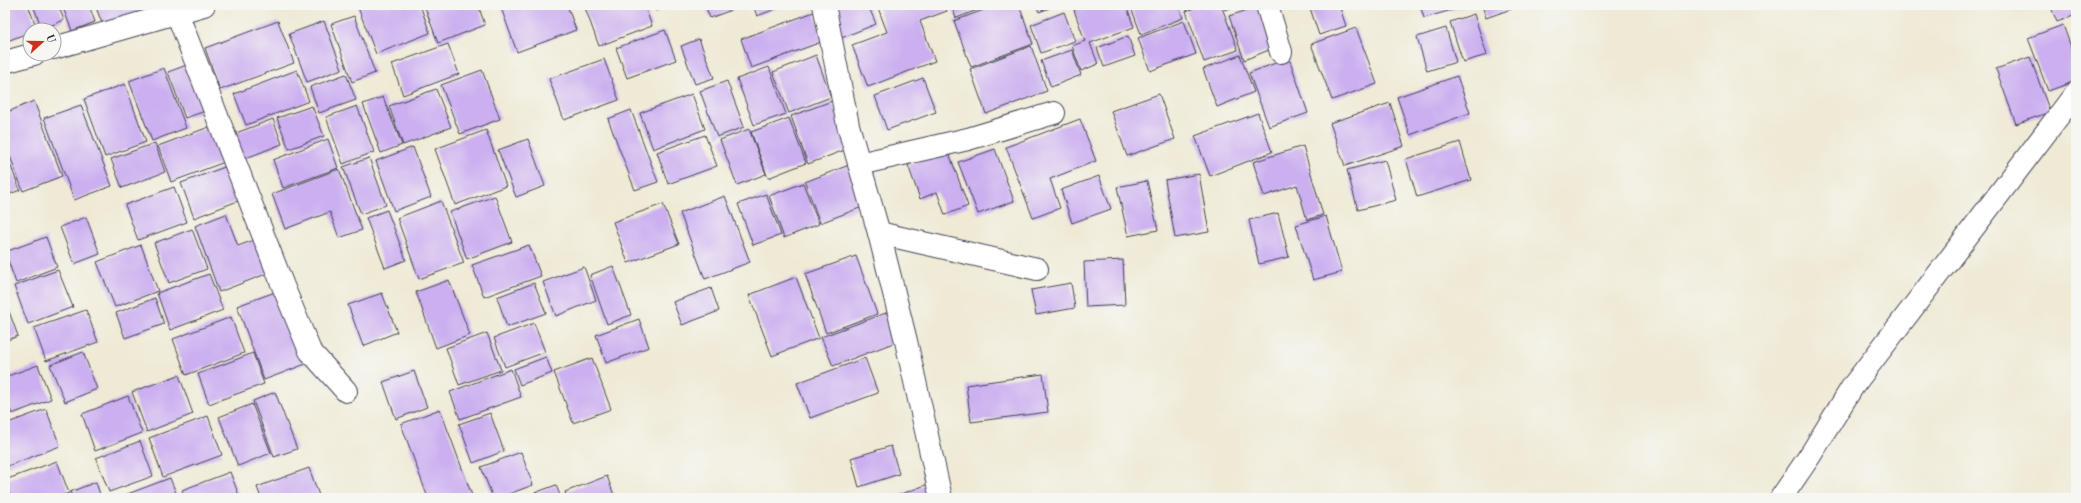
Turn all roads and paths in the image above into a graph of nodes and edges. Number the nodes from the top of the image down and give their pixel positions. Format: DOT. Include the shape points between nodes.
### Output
graph roads {
  1 [pos="204,5"];
  2 [pos="824,5"];
  3 [pos="1267,5"];
  4 [pos="177,13"];
  5 [pos="62,46"];
  6 [pos="1281,52"];
  7 [pos="22,57"];
  8 [pos="5,62"];
  9 [pos="2076,93"];
  10 [pos="1054,113"];
  11 [pos="859,164"];
  12 [pos="878,232"];
  13 [pos="1037,269"];
  14 [pos="346,391"];
  15 [pos="941,498"];
  16 [pos="1781,498"];
  1 -- 4 [label="street"];
  2 -- 11 [label="street" via="848,126"];
  3 -- 6 [label="street"];
  4 -- 5 [label="street"];
  4 -- 14 [label="street" via="310,351"];
  7 -- 8 [label="street"];
  9 -- 16 [label="street" via="1853,386"];
  10 -- 11 [label="street" via="968,138"];
  11 -- 12 [label="street"];
  12 -- 13 [label="street"];
  12 -- 15 [label="street" via="906,341"];
}
